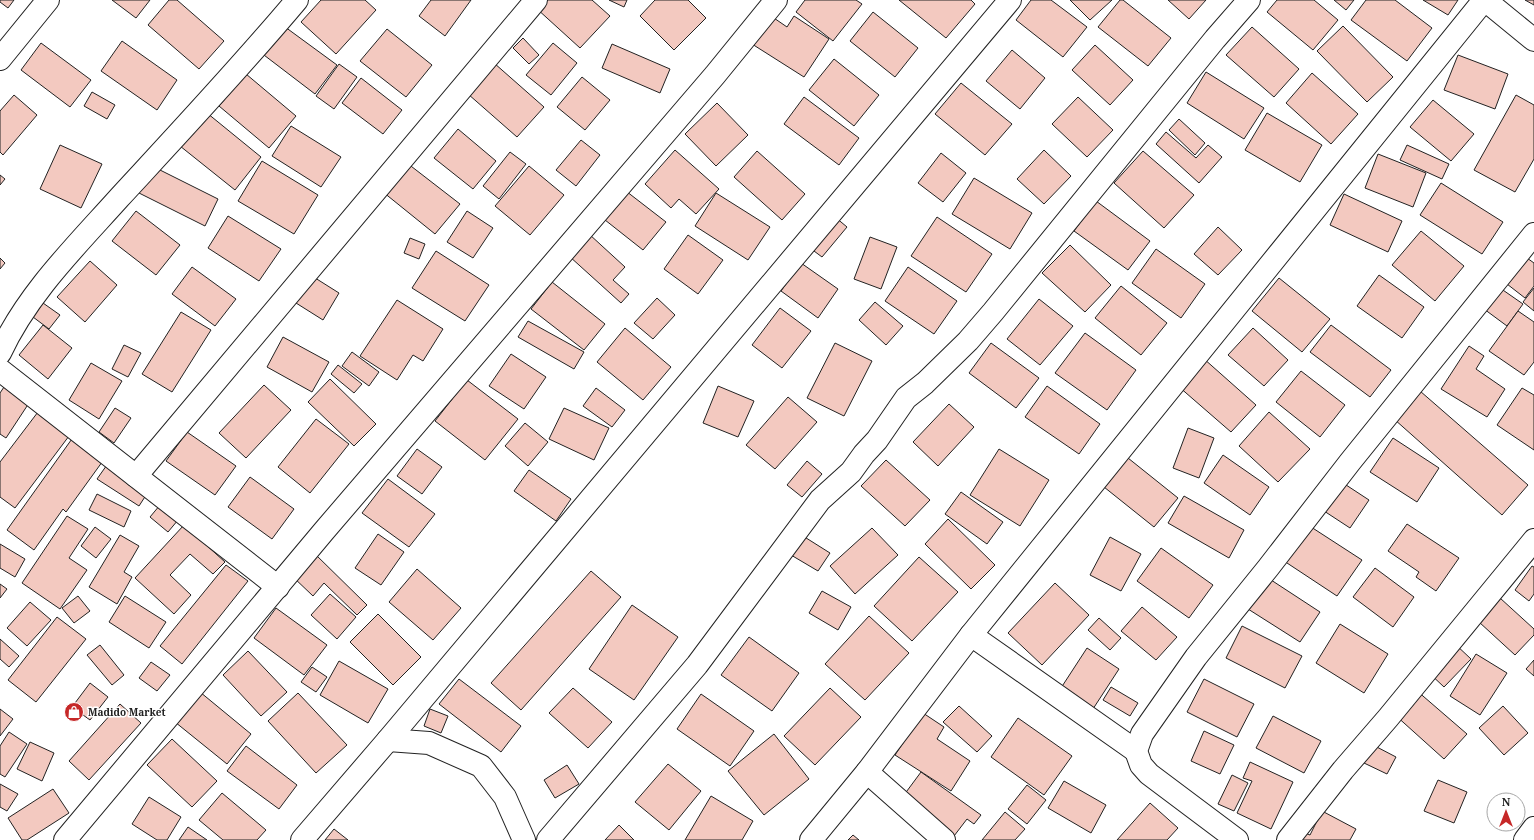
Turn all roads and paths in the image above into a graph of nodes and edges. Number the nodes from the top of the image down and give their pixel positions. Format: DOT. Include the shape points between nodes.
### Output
graph roads {
  1 [pos="48,0"];
  2 [pos="297,0"];
  3 [pos="536,0"];
  4 [pos="776,0"];
  5 [pos="1010,0"];
  6 [pos="1249,0"];
  7 [pos="1484,0"];
  8 [pos="1534,40"];
  9 [pos="0,58"];
  10 [pos="1534,234"];
  11 [pos="0,354"];
  12 [pos="0,370"];
  13 [pos="136,476"];
  14 [pos="1534,540"];
  15 [pos="278,587"];
  16 [pos="971,635"];
  17 [pos="388,740"];
  18 [pos="1136,751"];
  19 [pos="868,772"];
  20 [pos="1534,828"];
  21 [pos="65,840"];
  22 [pos="302,840"];
  23 [pos="524,840"];
  24 [pos="548,840"];
  25 [pos="811,840"];
  26 [pos="944,840"];
  27 [pos="1238,840"];
  28 [pos="1288,840"];
  29 [pos="1524,840"];
  1 -- 9 [label="street"];
  2 -- 11 [label="street" via="35,294 8,336"];
  3 -- 13 [label="street"];
  4 -- 15 [label="street" via="715,75"];
  5 -- 17 [label="street"];
  6 -- 24 [label="street" via="993,312 968,341 906,398 851,472 820,500 697,665"];
  7 -- 8 [label="street"];
  7 -- 16 [label="street"];
  10 -- 18 [label="street" via="1196,658 1142,734"];
  12 -- 13 [label="street"];
  13 -- 15 [label="street"];
  14 -- 28 [label="street" via="1342,770"];
  15 -- 21 [label="street"];
  16 -- 18 [label="street"];
  16 -- 19 [label="street"];
  17 -- 22 [label="street"];
  17 -- 23 [label="street" via="429,743 480,766 505,797"];
  18 -- 27 [label="street" via="1141,765 1149,774"];
  19 -- 25 [label="street"];
  19 -- 26 [label="street"];
  20 -- 29 [label="street"];
}
